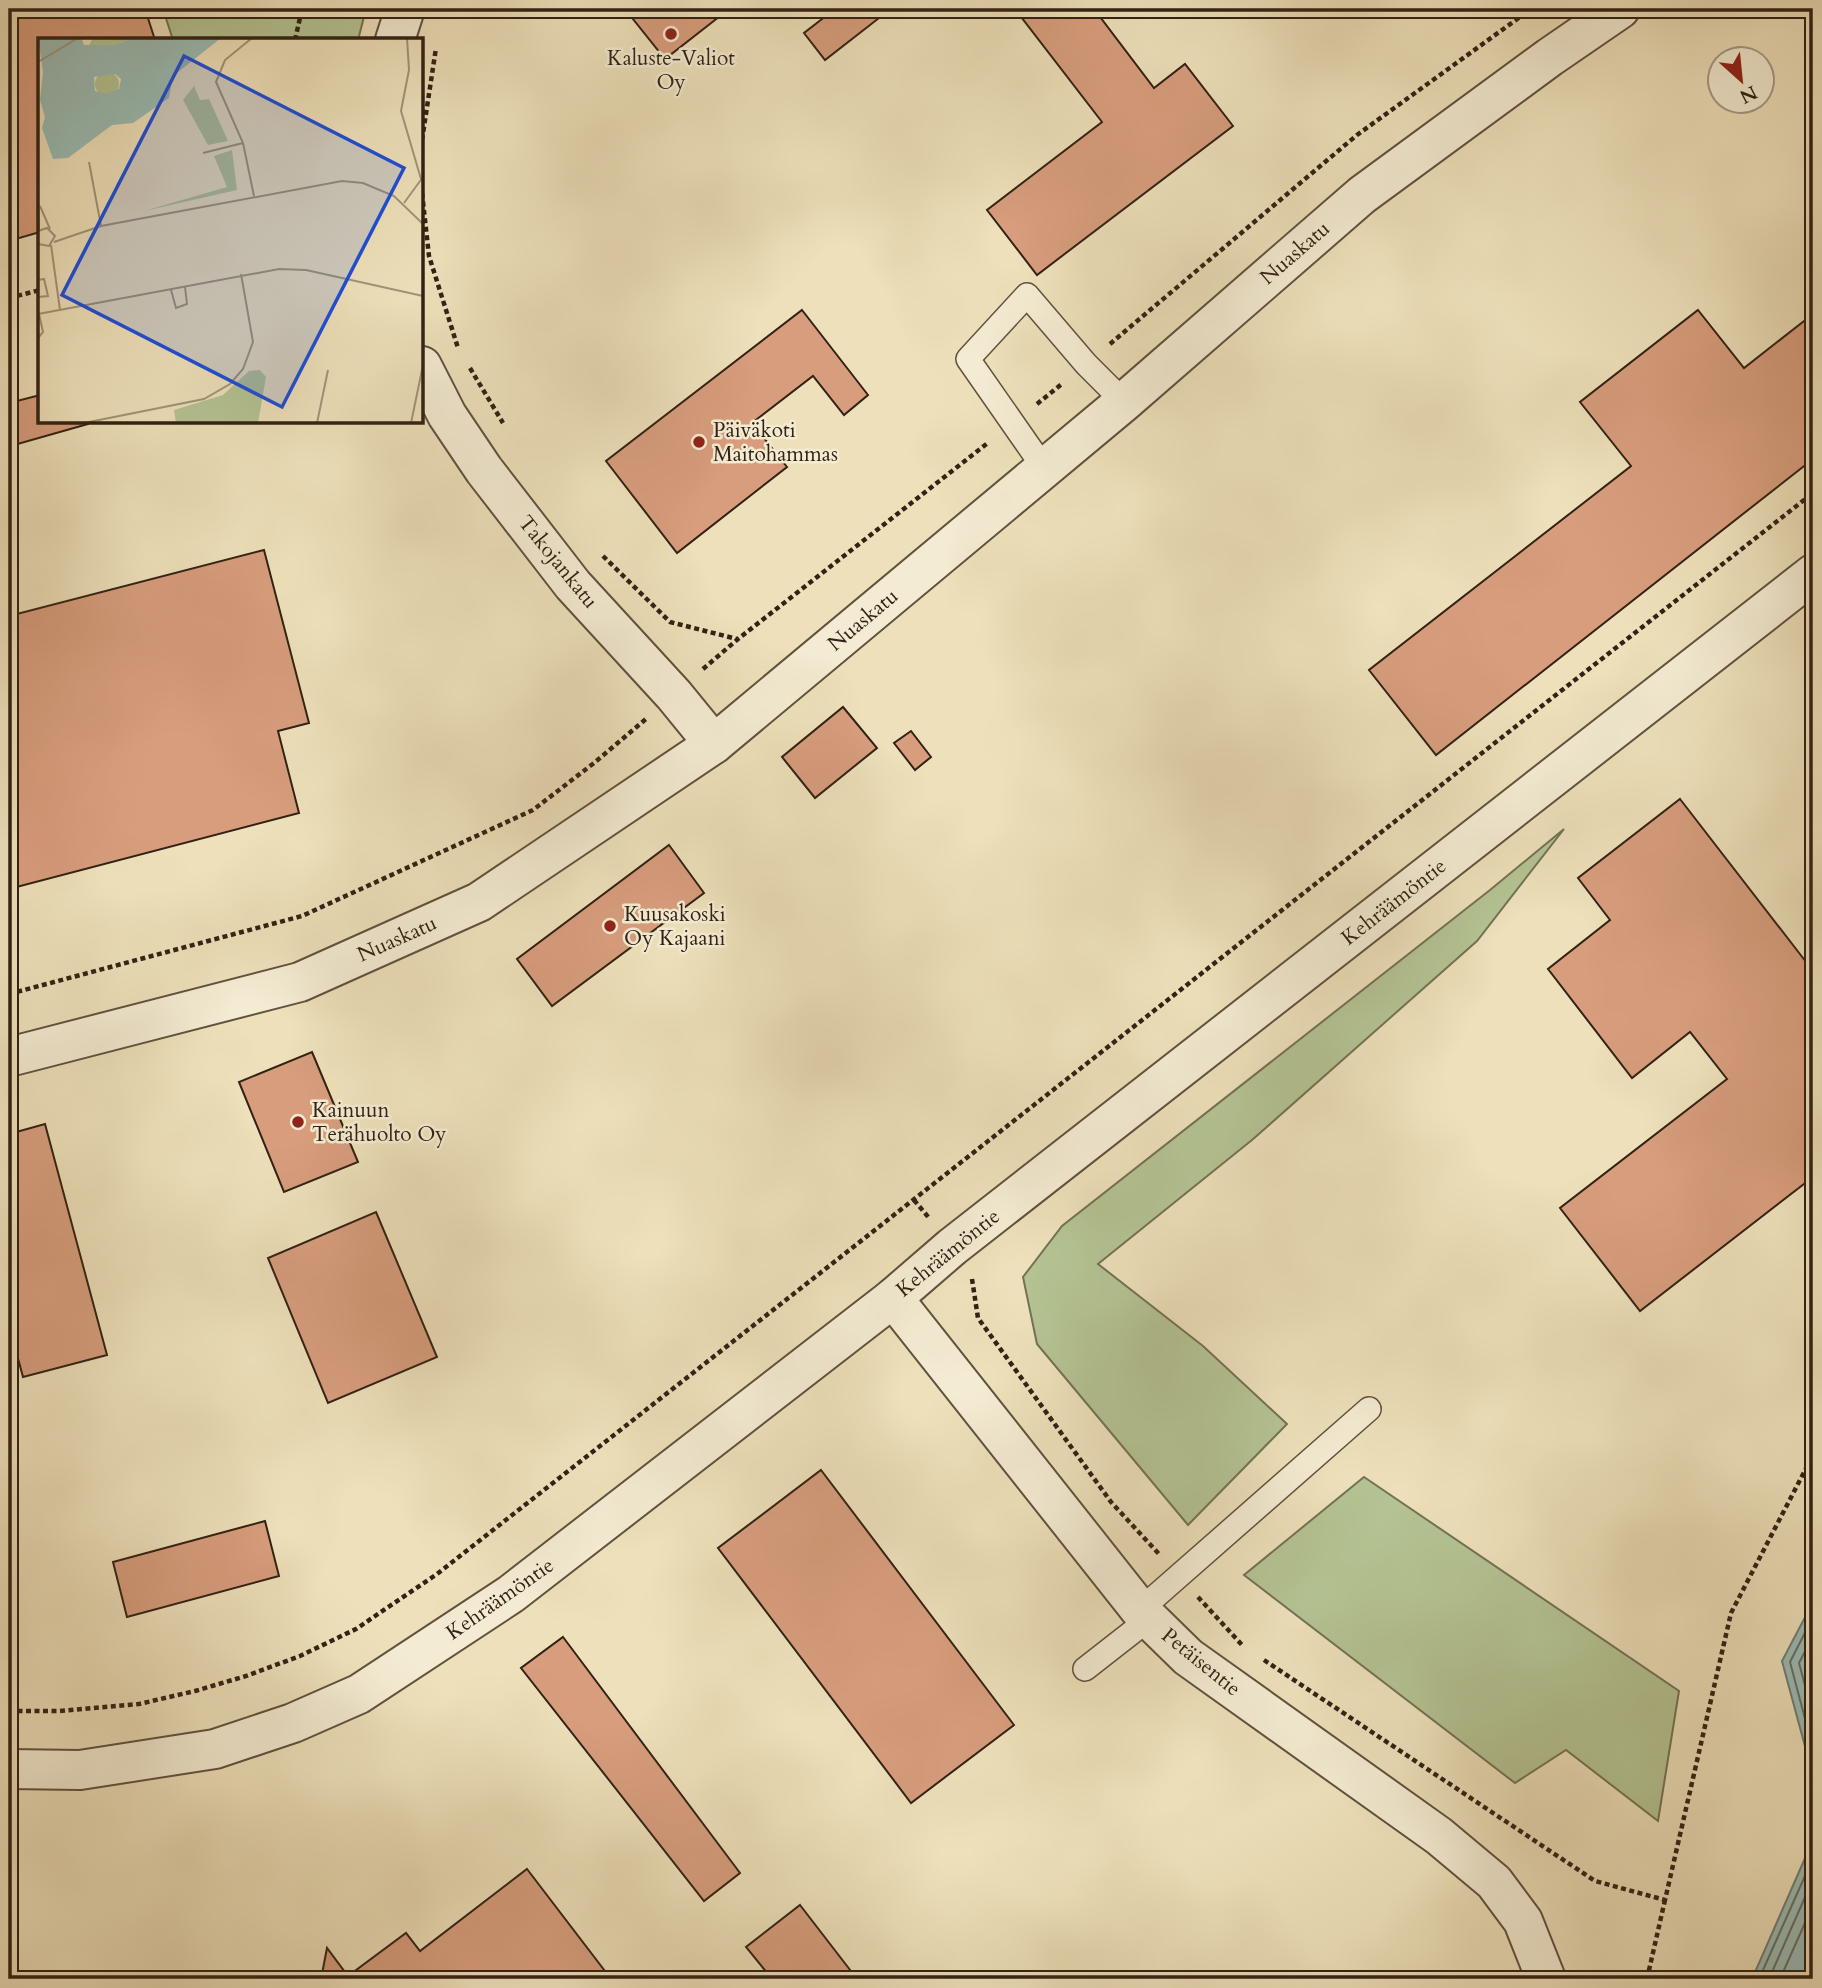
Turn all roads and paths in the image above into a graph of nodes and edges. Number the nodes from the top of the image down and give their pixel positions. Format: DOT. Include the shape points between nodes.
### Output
graph roads {
  1 [pos="302,9"];
  2 [pos="405,9"];
  3 [pos="1531,9"];
  4 [pos="1620,9"];
  5 [pos="295,38"];
  6 [pos="396,38"];
  7 [pos="436,47"];
  8 [pos="424,127"];
  9 [pos="424,211"];
  10 [pos="38,290"];
  11 [pos="9,298"];
  12 [pos="458,348"];
  13 [pos="465,359"];
  14 [pos="1086,365"];
  15 [pos="424,370"];
  16 [pos="1124,402"];
  17 [pos="1014,423"];
  18 [pos="504,425"];
  19 [pos="1044,468"];
  20 [pos="1813,493"];
  21 [pos="596,549"];
  22 [pos="1808,589"];
  23 [pos="737,639"];
  24 [pos="674,695"];
  25 [pos="714,744"];
  26 [pos="9,994"];
  27 [pos="9,1057"];
  28 [pos="914,1200"];
  29 [pos="953,1247"];
  30 [pos="893,1298"];
  31 [pos="1369,1409"];
  32 [pos="1813,1455"];
  33 [pos="1179,1575"];
  34 [pos="1145,1615"];
  35 [pos="1242,1645"];
  36 [pos="1253,1653"];
  37 [pos="1085,1669"];
  38 [pos="9,1711"];
  39 [pos="9,1769"];
  40 [pos="1665,1900"];
  41 [pos="1546,1979"];
  42 [pos="1647,1979"];
  1 -- 5 [label="path"];
  2 -- 6 [label="street"];
  3 -- 14 [label="path" via="1357,135"];
  4 -- 16 [label="street, Nuaskatu" via="1362,195"];
  7 -- 8 [label="path"];
  9 -- 12 [label="path" via="429,256"];
  10 -- 11 [label="path"];
  13 -- 18 [label="path"];
  14 -- 16 [label="lane"];
  14 -- 17 [label="path"];
  14 -- 17 [label="lane" via="1027,295 968,359"];
  15 -- 24 [label="street, Takojankatu" via="484,470 573,585"];
  16 -- 19 [label="street, Nuaskatu"];
  17 -- 19 [label="lane"];
  17 -- 23 [label="path"];
  19 -- 25 [label="street, Nuaskatu"];
  20 -- 28 [label="path"];
  21 -- 23 [label="path" via="670,622"];
  22 -- 29 [label="street, Kehräämöntie"];
  23 -- 24 [label="path"];
  24 -- 25 [label="street, Takojankatu"];
  24 -- 26 [label="path" via="534,810 302,916"];
  25 -- 27 [label="street, Nuaskatu" via="479,902 300,982"];
  28 -- 29 [label="path"];
  28 -- 38 [label="path" via="437,1574 356,1629 300,1656 195,1691 139,1704"];
  29 -- 30 [label="street, Kehräämöntie"];
  29 -- 33 [label="path" via="973,1279 978,1318 1111,1502"];
  30 -- 34 [label="street, Petäisentie"];
  30 -- 39 [label="street, Kehräämöntie" via="511,1594 359,1694 293,1723 215,1749 80,1770"];
  31 -- 33 [label="lane"];
  32 -- 40 [label="path" via="1731,1613"];
  33 -- 34 [label="lane"];
  33 -- 35 [label="path"];
  34 -- 37 [label="lane"];
  34 -- 41 [label="street, Petäisentie" via="1188,1657 1439,1836 1494,1882 1523,1922"];
  36 -- 40 [label="path" via="1595,1881"];
  40 -- 42 [label="path"];
}
